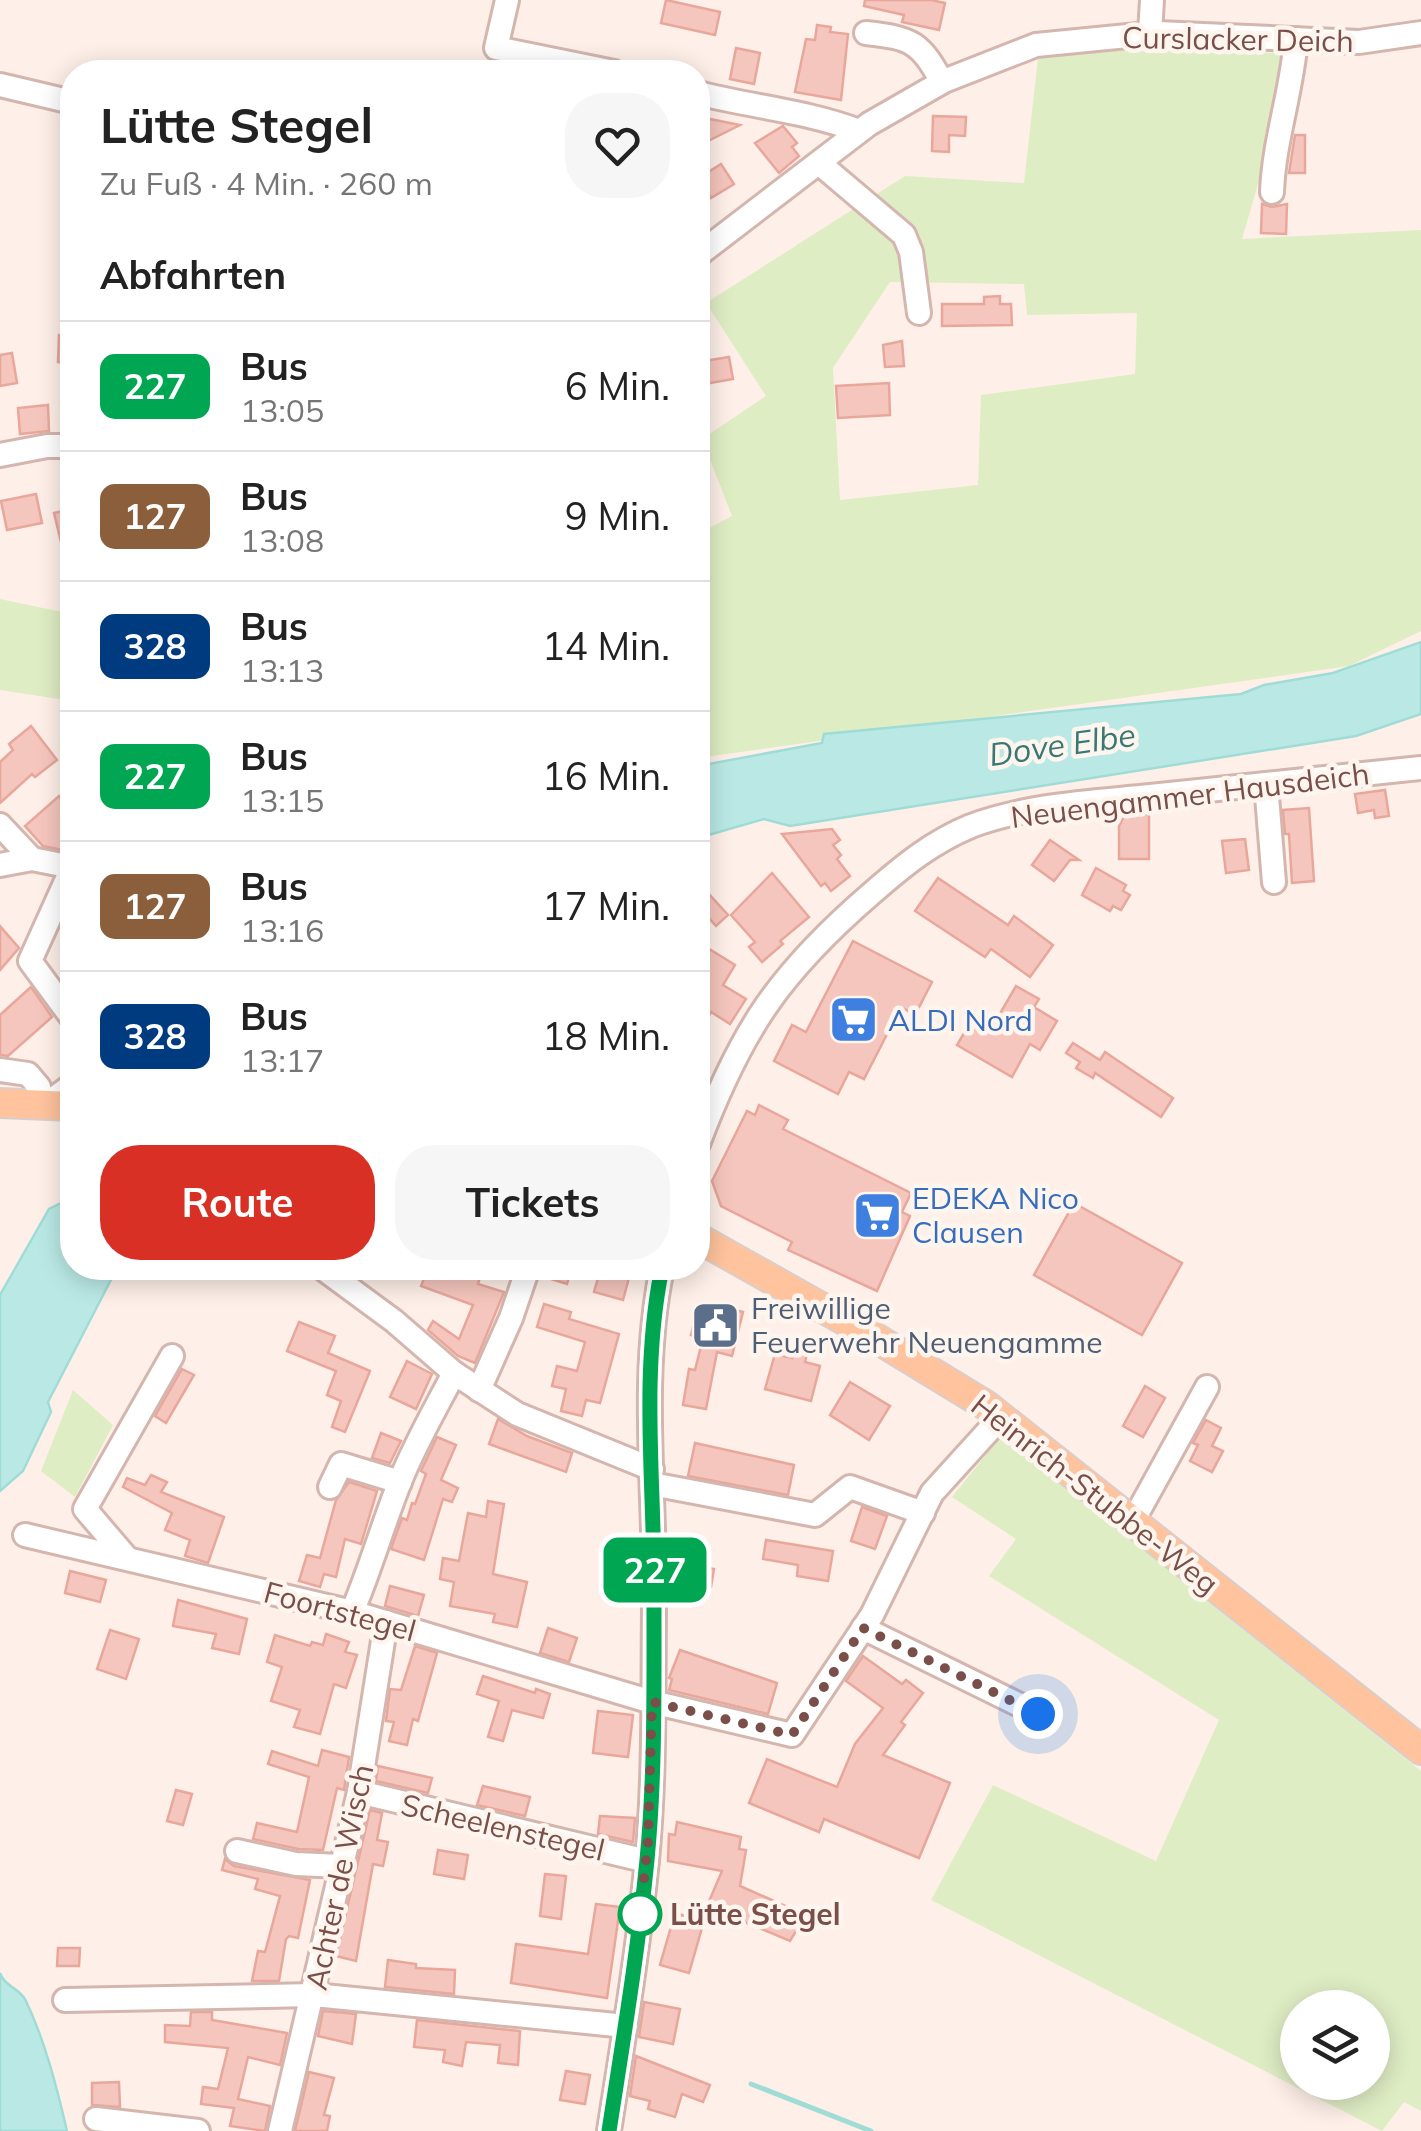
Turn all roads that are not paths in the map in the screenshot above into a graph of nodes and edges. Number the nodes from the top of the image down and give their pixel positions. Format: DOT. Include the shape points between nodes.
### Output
graph roads {
  1 [pos="506,0"];
  2 [pos="1152,0"];
  3 [pos="1421,32"];
  4 [pos="866,33"];
  5 [pos="1150,33"];
  6 [pos="1296,39"];
  7 [pos="555,60"];
  8 [pos="942,82"];
  9 [pos="0,86"];
  10 [pos="710,95"];
  11 [pos="60,99"];
  12 [pos="860,131"];
  13 [pos="819,162"];
  14 [pos="1272,192"];
  15 [pos="710,246"];
  16 [pos="919,313"];
  17 [pos="60,446"];
  18 [pos="0,455"];
  19 [pos="1421,768"];
  20 [pos="1266,784"];
  21 [pos="0,824"];
  22 [pos="32,859"];
  23 [pos="0,865"];
  24 [pos="60,865"];
  25 [pos="1274,882"];
  26 [pos="60,895"];
  27 [pos="60,1002"];
  28 [pos="0,1070"];
  29 [pos="0,1102"];
  30 [pos="53,1105"];
  31 [pos="710,1116"];
  32 [pos="710,1245"];
  33 [pos="338,1280"];
  34 [pos="524,1280"];
  35 [pos="660,1280"];
  36 [pos="172,1356"];
  37 [pos="454,1373"];
  38 [pos="1206,1387"];
  39 [pos="479,1390"];
  40 [pos="1001,1417"];
  41 [pos="652,1477"];
  42 [pos="400,1482"];
  43 [pos="330,1487"];
  44 [pos="923,1514"];
  45 [pos="1133,1521"];
  46 [pos="25,1535"];
  47 [pos="126,1557"];
  48 [pos="352,1612"];
  49 [pos="386,1622"];
  50 [pos="863,1628"];
  51 [pos="652,1702"];
  52 [pos="1038,1714"];
  53 [pos="1421,1750"];
  54 [pos="359,1792"];
  55 [pos="236,1851"];
  56 [pos="647,1861"];
  57 [pos="342,1866"];
  58 [pos="314,1994"];
  59 [pos="65,2000"];
  60 [pos="626,2026"];
  61 [pos="96,2119"];
  62 [pos="198,2131"];
  63 [pos="280,2131"];
  64 [pos="608,2131"];
  1 -- 7 [label="street" via="496,48"];
  2 -- 5 [label="street"];
  3 -- 6 [label="street, Curslacker Deich" via="1359,42"];
  4 -- 8 [label="street" via="904,37 924,50"];
  5 -- 6 [label="street, Curslacker Deich"];
  5 -- 8 [label="street, Curslacker Deich" via="1036,44"];
  6 -- 14 [label="street"];
  8 -- 12 [label="street, Curslacker Deich"];
  9 -- 11 [label="street"];
  10 -- 12 [label="street" via="820,116"];
  12 -- 13 [label="street, Curslacker Deich"];
  13 -- 15 [label="street, Curslacker Deich"];
  13 -- 16 [label="street" via="904,236"];
  17 -- 18 [label="street"];
  19 -- 20 [label="street, Neuengammer Hausdeich"];
  20 -- 25 [label="street"];
  20 -- 31 [label="street, Neuengammer Hausdeich" via="1017,814 930,846 787,974 736,1054"];
  21 -- 22 [label="street"];
  22 -- 23 [label="street"];
  22 -- 24 [label="street"];
  26 -- 27 [label="street" via="30,962"];
  28 -- 30 [label="street" via="28,1074"];
  29 -- 30 [label="main road"];
  32 -- 40 [label="main road, Heinrich-Stubbe-Weg"];
  33 -- 37 [label="street"];
  34 -- 39 [label="street"];
  35 -- 41 [label="street" via="650,1366"];
  36 -- 47 [label="street" via="85,1508"];
  37 -- 39 [label="street"];
  37 -- 42 [label="street"];
  38 -- 45 [label="street"];
  39 -- 41 [label="street"];
  40 -- 44 [label="street" via="932,1493"];
  40 -- 45 [label="main road, Heinrich-Stubbe-Weg"];
  41 -- 44 [label="street" via="815,1516 850,1487"];
  41 -- 51 [label="street"];
  42 -- 43 [label="street" via="340,1464"];
  42 -- 48 [label="street"];
  44 -- 50 [label="street"];
  45 -- 53 [label="main road, Heinrich-Stubbe-Weg"];
  46 -- 47 [label="street, Foortstegel"];
  47 -- 48 [label="street, Foortstegel"];
  48 -- 49 [label="street, Foortstegel"];
  49 -- 51 [label="street, Foortstegel"];
  49 -- 54 [label="street, Achter de Wisch"];
  50 -- 51 [label="street, Foortstegel" via="792,1735"];
  50 -- 52 [label="street"];
  51 -- 56 [label="street"];
  54 -- 56 [label="street, Scheelenstegel"];
  54 -- 57 [label="street, Achter de Wisch"];
  55 -- 57 [label="street"];
  56 -- 60 [label="street"];
  57 -- 58 [label="street, Achter de Wisch"];
  58 -- 59 [label="street"];
  58 -- 60 [label="street"];
  58 -- 63 [label="street, Achter de Wisch"];
  60 -- 64 [label="street"];
  61 -- 62 [label="street"];
}
